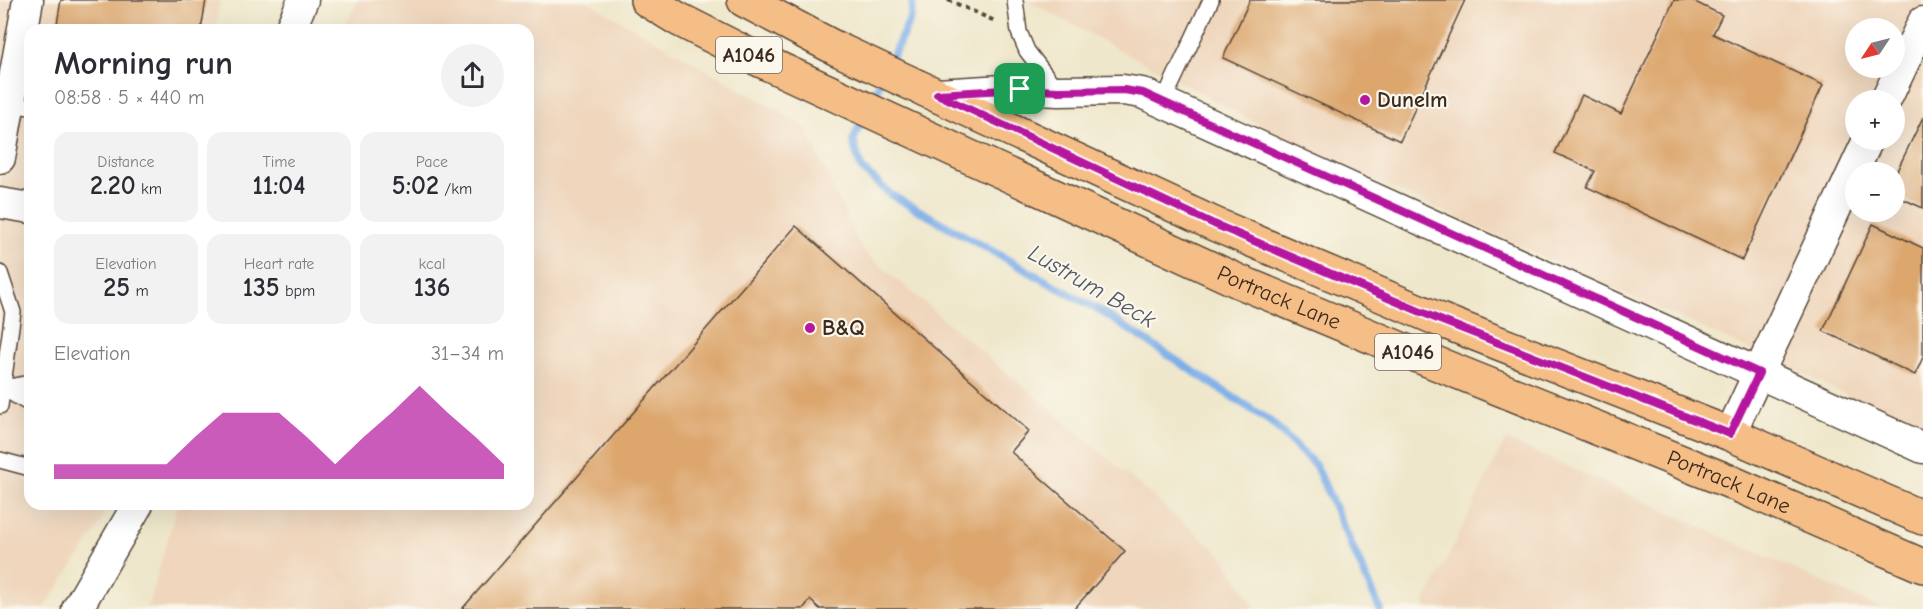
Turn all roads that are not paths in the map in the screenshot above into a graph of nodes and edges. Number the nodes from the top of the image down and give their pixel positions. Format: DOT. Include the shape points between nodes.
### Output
graph roads {
  1 [pos="28,0"];
  2 [pos="303,0"];
  3 [pos="647,0"];
  4 [pos="744,0"];
  5 [pos="1015,0"];
  6 [pos="1211,0"];
  7 [pos="1923,22"];
  8 [pos="24,24"];
  9 [pos="293,24"];
  10 [pos="24,27"];
  11 [pos="927,90"];
  12 [pos="1891,90"];
  13 [pos="1058,91"];
  14 [pos="1163,102"];
  15 [pos="12,109"];
  16 [pos="1863,150"];
  17 [pos="0,158"];
  18 [pos="0,202"];
  19 [pos="24,207"];
  20 [pos="0,273"];
  21 [pos="1759,373"];
  22 [pos="24,384"];
  23 [pos="3,388"];
  24 [pos="24,400"];
  25 [pos="0,406"];
  26 [pos="1730,434"];
  27 [pos="1923,448"];
  28 [pos="0,460"];
  29 [pos="24,466"];
  30 [pos="135,510"];
  31 [pos="1923,518"];
  32 [pos="1923,566"];
  33 [pos="77,609"];
  1 -- 8 [label="street"];
  2 -- 9 [label="street"];
  3 -- 32 [label="main road, Portrack Lane / A1046" via="821,88 1238,281 1725,480"];
  4 -- 11 [label="main road, Portrack Lane / A1046"];
  5 -- 13 [label="lane" via="1019,32 1027,51"];
  6 -- 14 [label="lane"];
  7 -- 12 [label="street"];
  10 -- 15 [label="street"];
  11 -- 13 [label="street, Portrack Lane"];
  11 -- 26 [label="main road, Portrack Lane / A1046" via="1214,224 1440,320"];
  13 -- 14 [label="street, Portrack Lane" via="1124,90"];
  14 -- 21 [label="street, Portrack Lane"];
  15 -- 17 [label="street"];
  16 -- 21 [label="street"];
  18 -- 19 [label="street"];
  20 -- 23 [label="lane" via="13,312"];
  21 -- 26 [label="street"];
  21 -- 27 [label="street, Portrack Lane"];
  22 -- 23 [label="lane"];
  23 -- 24 [label="lane"];
  23 -- 25 [label="lane"];
  26 -- 31 [label="main road, Portrack Lane / A1046"];
  28 -- 29 [label="lane"];
  30 -- 33 [label="street"];
}
